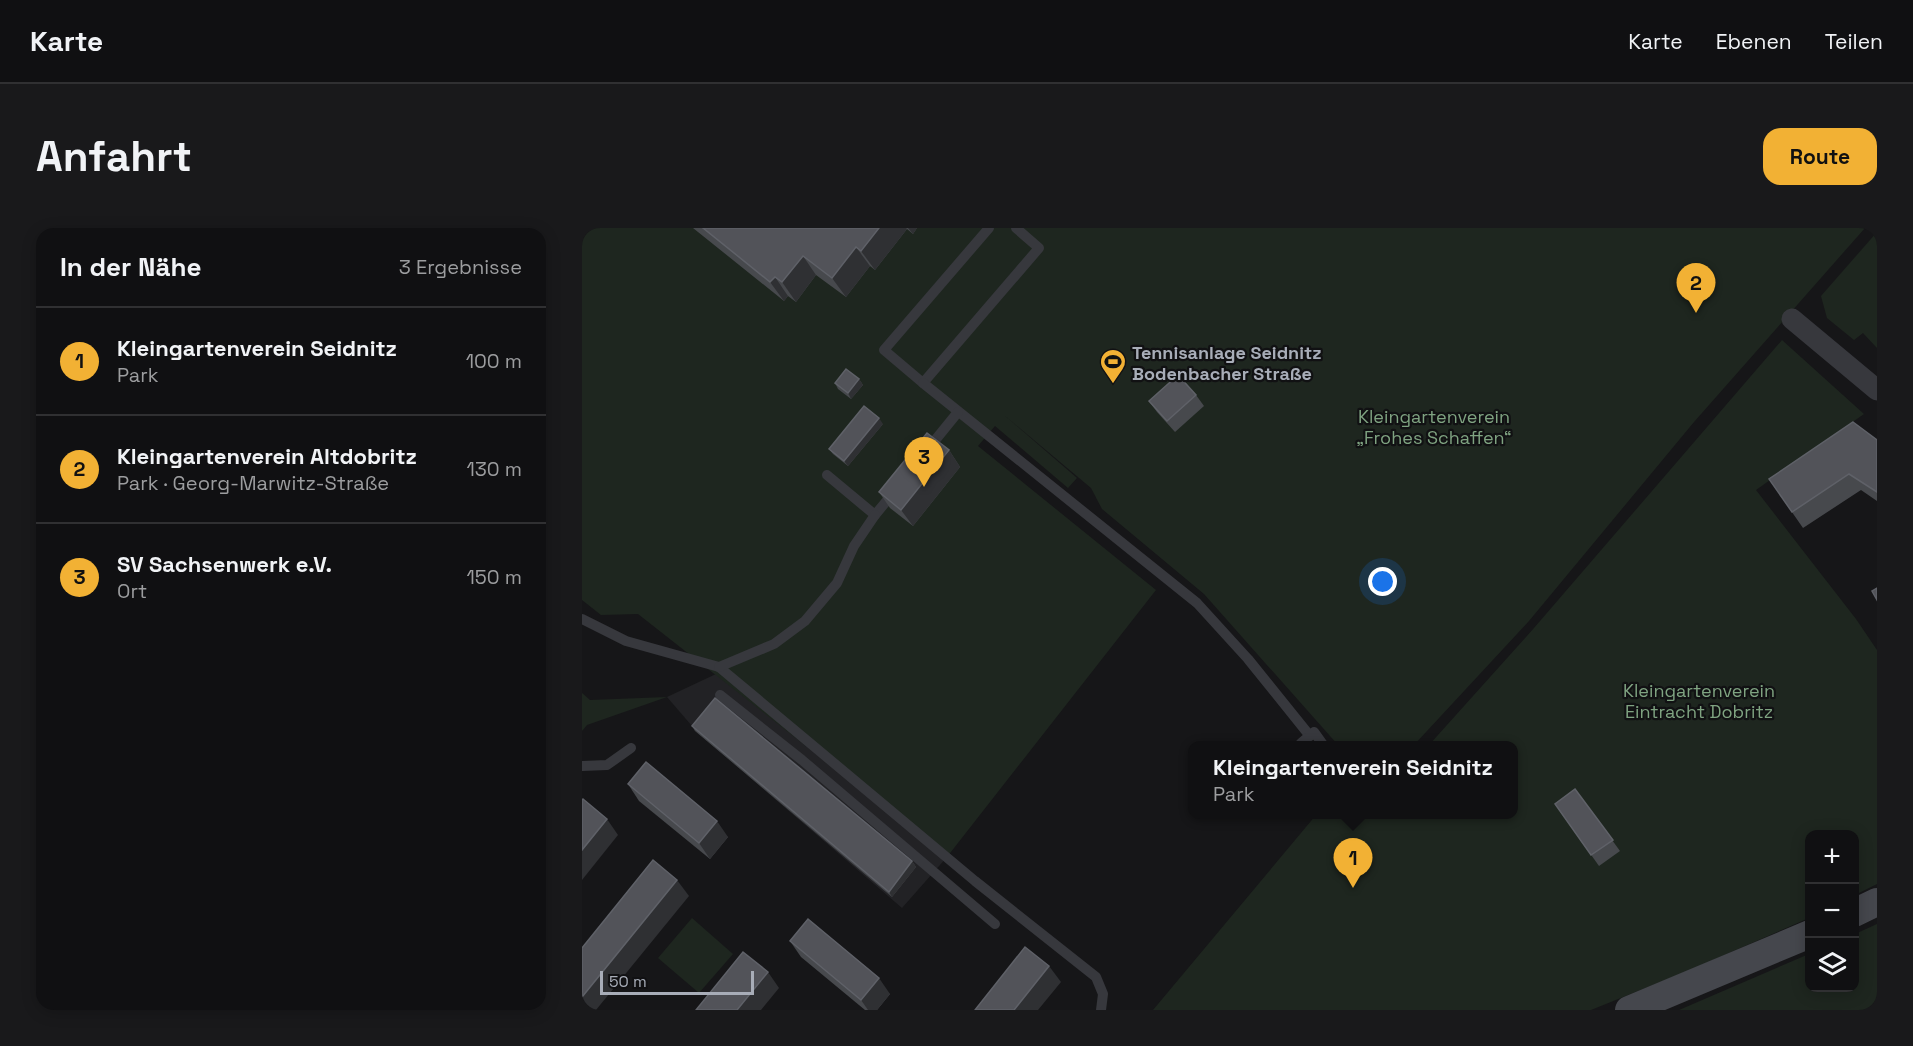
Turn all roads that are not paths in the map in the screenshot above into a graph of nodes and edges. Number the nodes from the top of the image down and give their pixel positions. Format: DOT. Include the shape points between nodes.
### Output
graph roads {
  1 [pos="989,228"];
  2 [pos="1016,228"];
  3 [pos="1792,319"];
  4 [pos="923,383"];
  5 [pos="1876,388"];
  6 [pos="958,412"];
  7 [pos="923,456"];
  8 [pos="827,475"];
  9 [pos="903,481"];
  10 [pos="875,515"];
  11 [pos="582,619"];
  12 [pos="718,667"];
  13 [pos="720,695"];
  14 [pos="1310,736"];
  15 [pos="1304,741"];
  16 [pos="1320,741"];
  17 [pos="631,748"];
  18 [pos="582,766"];
  19 [pos="1877,902"];
  20 [pos="1859,911"];
  21 [pos="995,924"];
  22 [pos="1805,936"];
  23 [pos="1101,1010"];
  24 [pos="1629,1010"];
  1 -- 4 [label="lane" via="884,350"];
  2 -- 4 [label="lane" via="1039,248"];
  3 -- 5 [label="street"];
  4 -- 6 [label="lane"];
  6 -- 7 [label="lane"];
  6 -- 14 [label="lane" via="1197,603"];
  8 -- 10 [label="lane"];
  9 -- 10 [label="lane"];
  10 -- 12 [label="lane" via="854,546 837,583 805,621 774,644"];
  11 -- 12 [label="lane" via="626,641"];
  12 -- 23 [label="lane" via="1096,977 1103,994"];
  13 -- 21 [label="lane"];
  14 -- 15 [label="lane"];
  14 -- 16 [label="lane" via="1314,732"];
  17 -- 18 [label="lane" via="608,765"];
  19 -- 20 [label="main road"];
  22 -- 24 [label="main road"];
}
